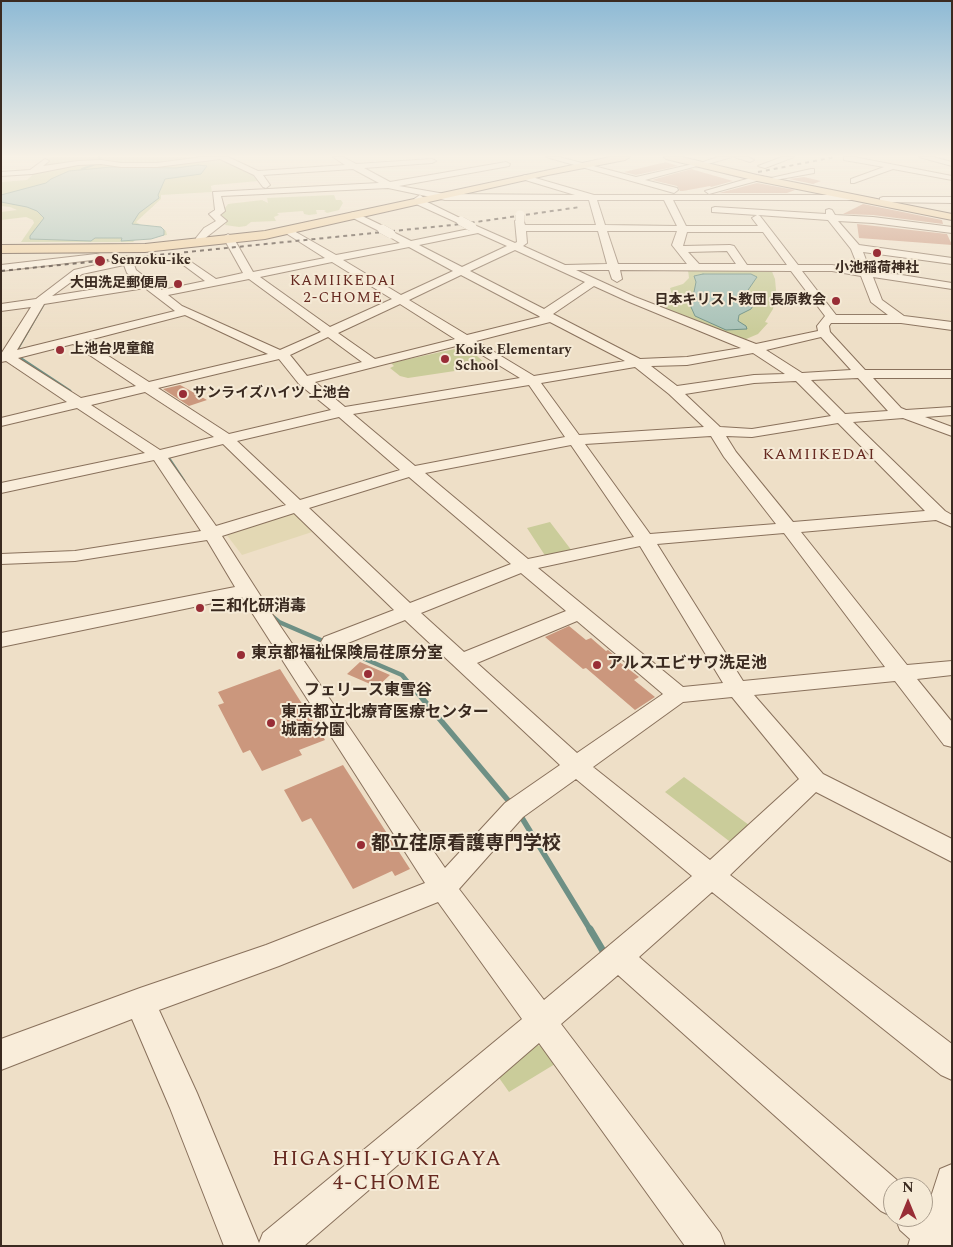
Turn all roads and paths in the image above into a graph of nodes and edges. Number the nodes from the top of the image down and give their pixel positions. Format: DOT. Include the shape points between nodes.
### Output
graph roads {
  1 [pos="215,215"];
  2 [pos="343,215"];
  3 [pos="354,215"];
  4 [pos="452,215"];
  5 [pos="520,215"];
  6 [pos="599,215"];
  7 [pos="676,215"];
  8 [pos="754,215"];
  9 [pos="795,215"];
  10 [pos="831,215"];
  11 [pos="952,216"];
  12 [pos="832,218"];
  13 [pos="520,221"];
  14 [pos="476,228"];
  15 [pos="940,228"];
  16 [pos="603,229"];
  17 [pos="683,229"];
  18 [pos="765,229"];
  19 [pos="287,230"];
  20 [pos="952,230"];
  21 [pos="229,239"];
  22 [pos="199,240"];
  23 [pos="410,244"];
  24 [pos="516,246"];
  25 [pos="1,248"];
  26 [pos="856,248"];
  27 [pos="24,249"];
  28 [pos="681,249"];
  29 [pos="128,254"];
  30 [pos="178,256"];
  31 [pos="96,257"];
  32 [pos="1,258"];
  33 [pos="333,259"];
  34 [pos="952,261"];
  35 [pos="562,267"];
  36 [pos="1,268"];
  37 [pos="614,268"];
  38 [pos="696,268"];
  39 [pos="744,268"];
  40 [pos="795,268"];
  41 [pos="462,271"];
  42 [pos="865,273"];
  43 [pos="251,275"];
  44 [pos="593,282"];
  45 [pos="214,283"];
  46 [pos="148,284"];
  47 [pos="952,286"];
  48 [pos="161,293"];
  49 [pos="619,294"];
  50 [pos="401,300"];
  51 [pos="40,302"];
  52 [pos="1,308"];
  53 [pos="184,312"];
  54 [pos="548,316"];
  55 [pos="832,318"];
  56 [pos="901,319"];
  57 [pos="952,326"];
  58 [pos="329,333"];
  59 [pos="824,333"];
  60 [pos="74,339"];
  61 [pos="466,340"];
  62 [pos="756,349"];
  63 [pos="280,355"];
  64 [pos="4,357"];
  65 [pos="638,363"];
  66 [pos="373,364"];
  67 [pos="862,374"];
  68 [pos="952,374"];
  69 [pos="800,377"];
  70 [pos="304,381"];
  71 [pos="533,381"];
  72 [pos="148,388"];
  73 [pos="674,391"];
  74 [pos="79,404"];
  75 [pos="952,410"];
  76 [pos="341,412"];
  77 [pos="899,414"];
  78 [pos="843,418"];
  79 [pos="1,422"];
  80 [pos="716,431"];
  81 [pos="952,432"];
  82 [pos="226,439"];
  83 [pos="575,440"];
  84 [pos="162,454"];
  85 [pos="412,471"];
  86 [pos="1,488"];
  87 [pos="298,506"];
  88 [pos="946,519"];
  89 [pos="789,528"];
  90 [pos="215,533"];
  91 [pos="645,540"];
  92 [pos="1,559"];
  93 [pos="525,565"];
  94 [pos="248,590"];
  95 [pos="408,612"];
  96 [pos="581,612"];
  97 [pos="1,640"];
  98 [pos="331,642"];
  99 [pos="462,661"];
  100 [pos="952,668"];
  101 [pos="902,673"];
  102 [pos="737,689"];
  103 [pos="678,695"];
  104 [pos="952,739"];
  105 [pos="577,767"];
  106 [pos="814,780"];
  107 [pos="952,851"];
  108 [pos="711,876"];
  109 [pos="443,888"];
  110 [pos="613,961"];
  111 [pos="140,1002"];
  112 [pos="542,1023"];
  113 [pos="1,1055"];
  114 [pos="952,1064"];
  115 [pos="952,1181"];
  116 [pos="883,1190"];
  117 [pos="931,1237"];
  118 [pos="242,1246"];
  119 [pos="276,1246"];
  120 [pos="707,1246"];
  1 -- 22 [label="street" via="222,221 207,230"];
  2 -- 21 [label="main road"];
  3 -- 19 [label="main road"];
  3 -- 23 [label="street"];
  4 -- 14 [label="street, bridge"];
  5 -- 13 [label="street"];
  6 -- 16 [label="street"];
  7 -- 17 [label="street"];
  8 -- 18 [label="street"];
  9 -- 12 [label="street"];
  10 -- 12 [label="street"];
  11 -- 15 [label="street"];
  12 -- 15 [label="street"];
  12 -- 26 [label="street"];
  13 -- 16 [label="street"];
  13 -- 24 [label="street" via="522,243"];
  14 -- 23 [label="street"];
  14 -- 24 [label="street"];
  15 -- 20 [label="street"];
  16 -- 17 [label="street"];
  16 -- 37 [label="street"];
  17 -- 18 [label="street"];
  17 -- 28 [label="street" via="677,245"];
  18 -- 40 [label="street"];
  19 -- 21 [label="main road"];
  19 -- 33 [label="street"];
  21 -- 22 [label="main road"];
  21 -- 29 [label="main road"];
  21 -- 43 [label="street"];
  22 -- 29 [label="main road"];
  23 -- 33 [label="street"];
  23 -- 41 [label="street"];
  24 -- 35 [label="street"];
  24 -- 41 [label="street"];
  25 -- 27 [label="main road"];
  25 -- 29 [label="main road"];
  26 -- 34 [label="street"];
  26 -- 42 [label="street"];
  27 -- 29 [label="main road"];
  27 -- 32 [label="street"];
  28 -- 38 [label="street"];
  28 -- 39 [label="street" via="730,248"];
  29 -- 46 [label="street" via="131,271"];
  29 -- 51 [label="street" via="78,272"];
  30 -- 45 [label="street"];
  31 -- 36 [label="street"];
  33 -- 43 [label="street"];
  33 -- 50 [label="street"];
  35 -- 37 [label="street"];
  35 -- 44 [label="street"];
  37 -- 38 [label="street"];
  37 -- 49 [label="street" via="622,292"];
  38 -- 39 [label="street"];
  39 -- 40 [label="street"];
  40 -- 42 [label="street" via="832,268"];
  40 -- 55 [label="street"];
  41 -- 50 [label="street"];
  41 -- 54 [label="street"];
  42 -- 47 [label="street"];
  42 -- 56 [label="street" via="877,302"];
  43 -- 45 [label="street"];
  43 -- 58 [label="street"];
  44 -- 49 [label="street"];
  44 -- 54 [label="street"];
  45 -- 48 [label="street"];
  46 -- 48 [label="street"];
  46 -- 51 [label="street"];
  48 -- 53 [label="street"];
  49 -- 62 [label="street"];
  50 -- 58 [label="street"];
  50 -- 61 [label="street"];
  51 -- 52 [label="street"];
  51 -- 64 [label="street"];
  53 -- 60 [label="street"];
  53 -- 63 [label="street"];
  54 -- 61 [label="street"];
  54 -- 65 [label="street"];
  55 -- 56 [label="street"];
  55 -- 59 [label="street" via="827,320"];
  56 -- 57 [label="street"];
  58 -- 63 [label="street"];
  58 -- 66 [label="street"];
  59 -- 62 [label="street"];
  59 -- 67 [label="street"];
  60 -- 64 [label="street"];
  60 -- 72 [label="street"];
  61 -- 66 [label="street"];
  61 -- 71 [label="street"];
  62 -- 65 [label="street" via="687,361"];
  62 -- 69 [label="street"];
  63 -- 70 [label="street"];
  63 -- 72 [label="street"];
  64 -- 74 [label="street"];
  65 -- 71 [label="street"];
  65 -- 73 [label="street"];
  66 -- 70 [label="street"];
  67 -- 68 [label="street"];
  67 -- 69 [label="street"];
  67 -- 77 [label="street"];
  69 -- 73 [label="street" via="754,379"];
  69 -- 78 [label="street"];
  70 -- 76 [label="street"];
  71 -- 76 [label="street"];
  71 -- 83 [label="street"];
  72 -- 74 [label="street"];
  72 -- 82 [label="street"];
  73 -- 80 [label="street"];
  74 -- 79 [label="street"];
  74 -- 84 [label="street"];
  75 -- 77 [label="street"];
  76 -- 82 [label="street"];
  76 -- 85 [label="street"];
  77 -- 78 [label="street"];
  77 -- 81 [label="street"];
  78 -- 80 [label="street" via="752,433"];
  78 -- 88 [label="street"];
  80 -- 83 [label="street"];
  80 -- 89 [label="street" via="729,454"];
  82 -- 84 [label="street"];
  82 -- 87 [label="street"];
  83 -- 85 [label="street"];
  83 -- 91 [label="street"];
  84 -- 86 [label="street"];
  84 -- 90 [label="street"];
  85 -- 87 [label="street"];
  85 -- 93 [label="street"];
  87 -- 90 [label="street"];
  87 -- 95 [label="street"];
  88 -- 89 [label="street"];
  89 -- 91 [label="street"];
  89 -- 101 [label="street"];
  90 -- 92 [label="street" via="75,556"];
  90 -- 94 [label="street"];
  91 -- 93 [label="street"];
  91 -- 102 [label="street"];
  93 -- 95 [label="street"];
  93 -- 96 [label="street"];
  94 -- 97 [label="street"];
  94 -- 109 [label="street"];
  95 -- 98 [label="street"];
  95 -- 99 [label="street"];
  96 -- 99 [label="street"];
  96 -- 103 [label="street"];
  99 -- 105 [label="street"];
  100 -- 101 [label="street"];
  101 -- 102 [label="street"];
  101 -- 104 [label="street"];
  102 -- 103 [label="street"];
  102 -- 106 [label="street"];
  103 -- 105 [label="street"];
  105 -- 108 [label="street"];
  105 -- 109 [label="street" via="517,808"];
  106 -- 107 [label="street"];
  106 -- 108 [label="street"];
  108 -- 110 [label="street"];
  108 -- 114 [label="street"];
  109 -- 111 [label="street" via="269,957"];
  109 -- 112 [label="street"];
  110 -- 112 [label="street"];
  110 -- 116 [label="street"];
  111 -- 113 [label="street"];
  111 -- 118 [label="street"];
  112 -- 119 [label="street"];
  112 -- 120 [label="street"];
  115 -- 117 [label="street"];
}
